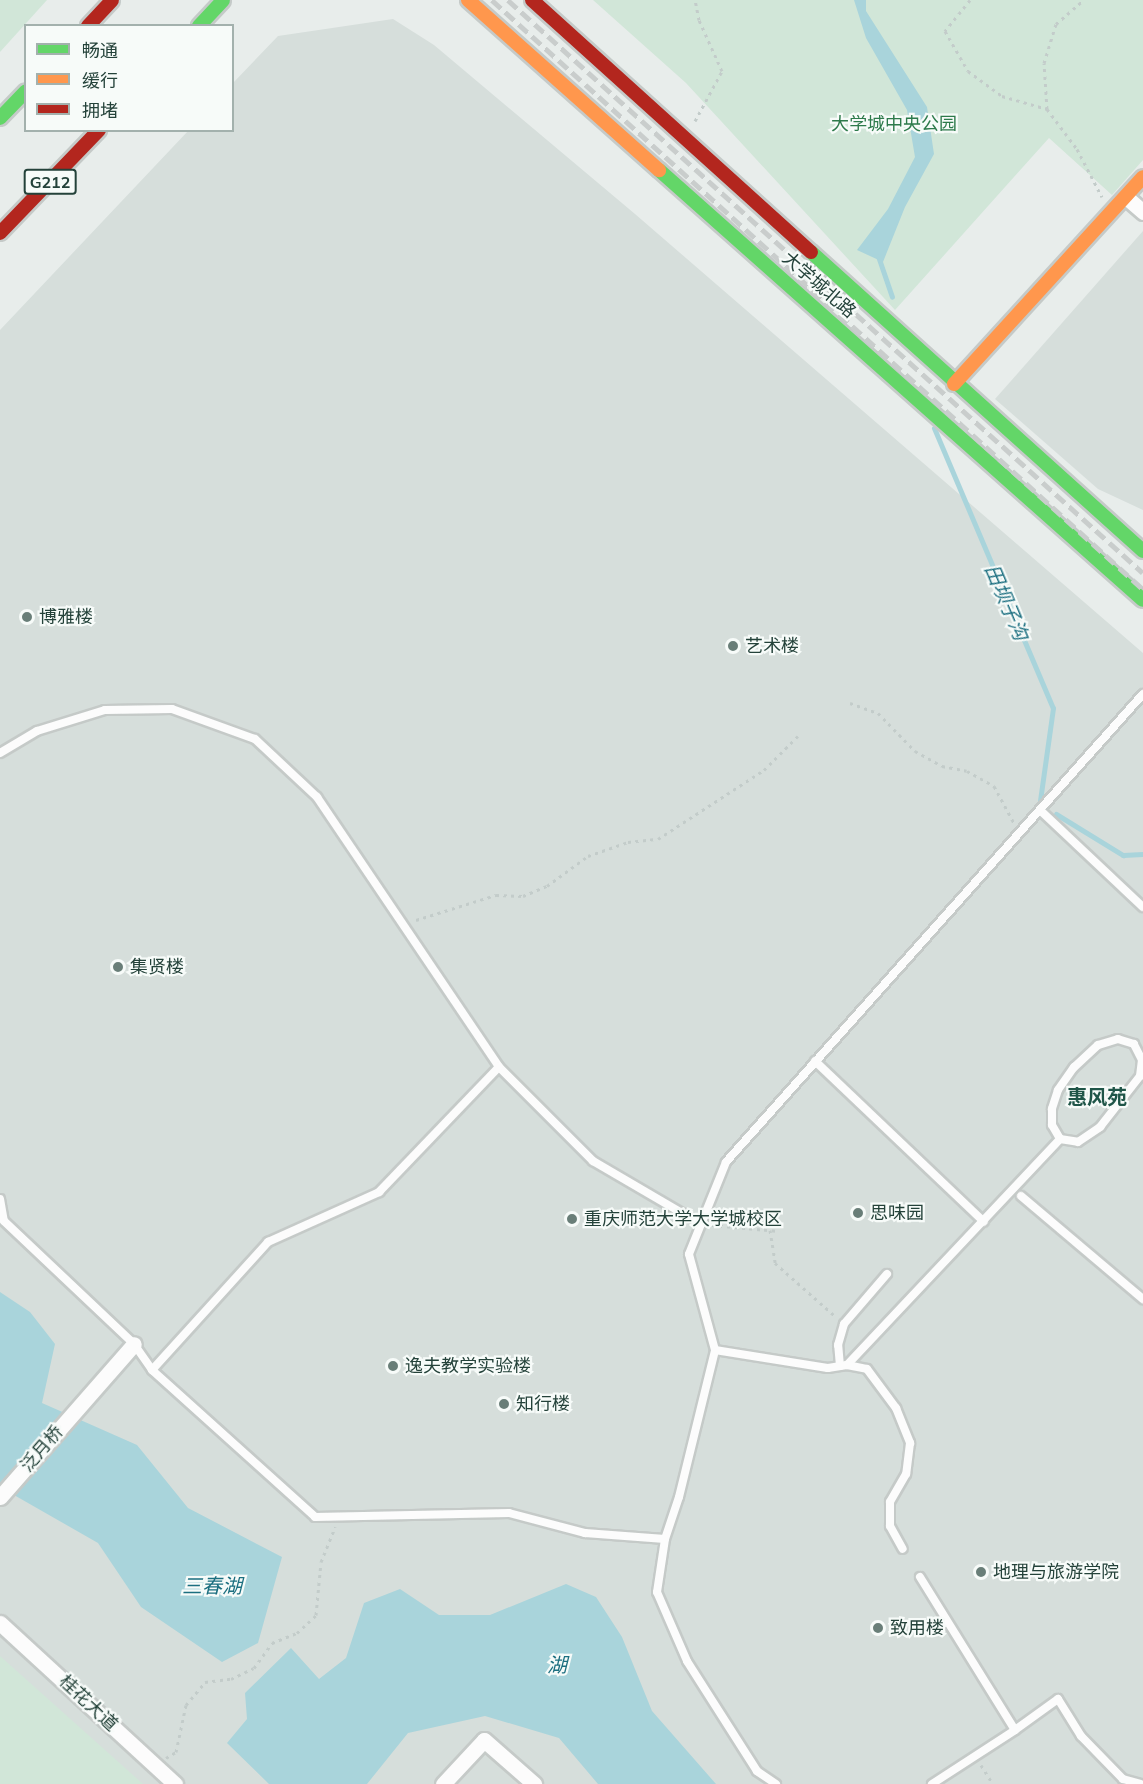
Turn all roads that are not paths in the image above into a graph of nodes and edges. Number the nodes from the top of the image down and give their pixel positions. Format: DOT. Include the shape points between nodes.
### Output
graph roads {
  1 [pos="112,0"];
  2 [pos="223,0"];
  3 [pos="233,0"];
  4 [pos="468,0"];
  5 [pos="532,0"];
  6 [pos="212,12"];
  7 [pos="90,24"];
  8 [pos="201,24"];
  9 [pos="24,93"];
  10 [pos="0,118"];
  11 [pos="97,132"];
  12 [pos="1143,177"];
  13 [pos="729,179"];
  14 [pos="1126,197"];
  15 [pos="710,200"];
  16 [pos="1143,212"];
  17 [pos="0,233"];
  18 [pos="954,384"];
  19 [pos="1143,552"];
  20 [pos="1143,600"];
  21 [pos="1143,693"];
  22 [pos="0,753"];
  23 [pos="1041,811"];
  24 [pos="1143,907"];
  25 [pos="814,1061"];
  26 [pos="499,1067"];
  27 [pos="1060,1138"];
  28 [pos="1021,1196"];
  29 [pos="0,1199"];
  30 [pos="984,1222"];
  31 [pos="701,1224"];
  32 [pos="887,1274"];
  33 [pos="1143,1299"];
  34 [pos="134,1344"];
  35 [pos="715,1350"];
  36 [pos="843,1366"];
  37 [pos="152,1370"];
  38 [pos="0,1497"];
  39 [pos="665,1539"];
  40 [pos="903,1549"];
  41 [pos="920,1577"];
  42 [pos="0,1623"];
  43 [pos="1015,1730"];
  44 [pos="175,1784"];
  45 [pos="443,1784"];
  46 [pos="534,1784"];
  47 [pos="776,1784"];
  48 [pos="932,1784"];
  49 [pos="1140,1784"];
  1 -- 7 [label="main road"];
  2 -- 6 [label="main road"];
  3 -- 6 [label="main road"];
  4 -- 15 [label="main road, 大学城北路"];
  5 -- 13 [label="main road, 大学城北路"];
  6 -- 8 [label="main road"];
  9 -- 10 [label="main road"];
  11 -- 17 [label="main road, G212"];
  12 -- 14 [label="main road"];
  13 -- 15 [label="main road"];
  13 -- 18 [label="main road, 大学城北路"];
  14 -- 16 [label="street"];
  14 -- 18 [label="main road"];
  15 -- 20 [label="main road, 大学城北路" via="936,415"];
  18 -- 19 [label="main road, 大学城北路"];
  21 -- 23 [label="lane"];
  22 -- 26 [label="lane" via="37,731 105,710 172,709 255,739 317,797"];
  23 -- 24 [label="lane"];
  23 -- 25 [label="lane"];
  25 -- 30 [label="lane"];
  25 -- 31 [label="lane" via="726,1162"];
  26 -- 31 [label="lane" via="593,1161"];
  26 -- 37 [label="lane" via="379,1192 268,1242"];
  27 -- 27 [label="lane" via="1078,1142 1100,1128 1140,1076 1142,1060 1134,1044 1118,1039 1098,1045 1074,1067 1058,1089 1052,1108 1052,1125"];
  27 -- 30 [label="lane"];
  28 -- 33 [label="lane"];
  29 -- 34 [label="lane" via="4,1221"];
  30 -- 36 [label="lane"];
  31 -- 35 [label="lane" via="689,1254"];
  32 -- 36 [label="lane" via="844,1324 838,1344"];
  34 -- 37 [label="lane"];
  34 -- 38 [label="street, 泛月桥"];
  35 -- 36 [label="lane" via="828,1368"];
  35 -- 39 [label="lane" via="680,1497"];
  36 -- 40 [label="lane" via="867,1368 896,1408 910,1443 906,1474 890,1502 890,1526"];
  37 -- 39 [label="lane" via="315,1517 509,1513 585,1533"];
  39 -- 47 [label="lane" via="657,1592 687,1661 757,1771"];
  41 -- 43 [label="lane"];
  42 -- 44 [label="street, 桂花大道"];
  43 -- 48 [label="lane"];
  43 -- 49 [label="lane" via="1058,1699 1081,1736 1123,1779"];
  45 -- 46 [label="street" via="484,1740"];
}
